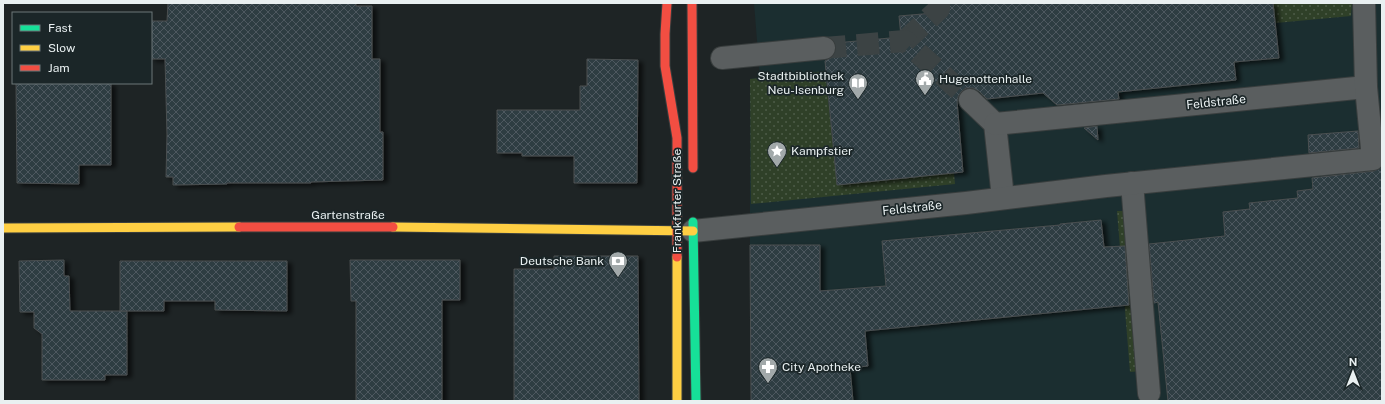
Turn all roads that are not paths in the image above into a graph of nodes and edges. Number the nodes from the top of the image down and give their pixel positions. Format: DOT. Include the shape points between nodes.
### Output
graph roads {
  1 [pos="667,3"];
  2 [pos="692,3"];
  3 [pos="1364,3"];
  4 [pos="824,48"];
  5 [pos="722,58"];
  6 [pos="1366,87"];
  7 [pos="970,100"];
  8 [pos="995,124"];
  9 [pos="693,178"];
  10 [pos="1132,183"];
  11 [pos="1003,198"];
  12 [pos="688,226"];
  13 [pos="3,228"];
  14 [pos="1149,393"];
  15 [pos="677,401"];
  16 [pos="696,401"];
  1 -- 12 [label="main road, Frankfurter Straße" via="664,44"];
  2 -- 9 [label="main road, Frankfurter Straße"];
  3 -- 6 [label="street"];
  4 -- 5 [label="street"];
  6 -- 8 [label="street, Feldstraße"];
  6 -- 10 [label="street, Feldstraße" via="1373,160"];
  7 -- 8 [label="street"];
  8 -- 11 [label="street"];
  10 -- 11 [label="street, Feldstraße"];
  10 -- 14 [label="street"];
  11 -- 12 [label="street, Feldstraße"];
  12 -- 13 [label="main road, Gartenstraße"];
  12 -- 15 [label="main road, Frankfurter Straße"];
  12 -- 16 [label="main road, Frankfurter Straße"];
}
